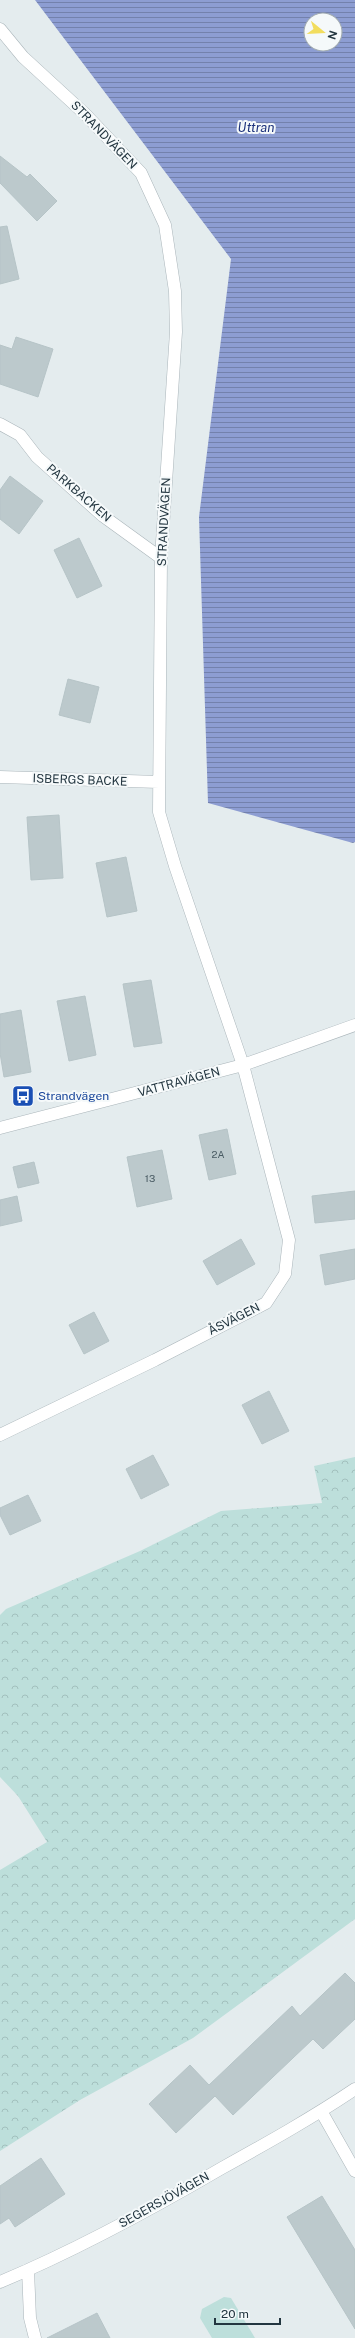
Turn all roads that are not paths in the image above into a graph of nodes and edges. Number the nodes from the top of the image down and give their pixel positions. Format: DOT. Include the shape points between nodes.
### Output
graph roads {
  1 [pos="0,30"];
  2 [pos="0,424"];
  3 [pos="161,558"];
  4 [pos="0,777"];
  5 [pos="159,782"];
  6 [pos="355,1025"];
  7 [pos="243,1065"];
  8 [pos="0,1128"];
  9 [pos="0,1435"];
  10 [pos="355,2089"];
  11 [pos="321,2112"];
  12 [pos="355,2171"];
  13 [pos="28,2270"];
  14 [pos="0,2282"];
  15 [pos="35,2338"];
  1 -- 3 [label="street, STRANDVÄGEN" via="23,57 85,114 141,173 165,225 175,291 176,332"];
  2 -- 3 [label="street, PARKBACKEN" via="20,435 37,457 103,516"];
  3 -- 5 [label="street, STRANDVÄGEN"];
  4 -- 5 [label="street, ISBERGS BACKE"];
  5 -- 7 [label="street, STRANDVÄGEN" via="159,812 175,866"];
  6 -- 7 [label="street, VATTRAVÄGEN"];
  7 -- 8 [label="street, VATTRAVÄGEN"];
  7 -- 9 [label="street, ÅSVÄGEN" via="289,1240 285,1274 266,1303"];
  10 -- 11 [label="street, SEGERSJÖVÄGEN"];
  11 -- 12 [label="street"];
  11 -- 13 [label="street, SEGERSJÖVÄGEN" via="166,2200 86,2243"];
  13 -- 14 [label="street, SEGERSJÖVÄGEN"];
  13 -- 15 [label="street" via="30,2318"];
}
